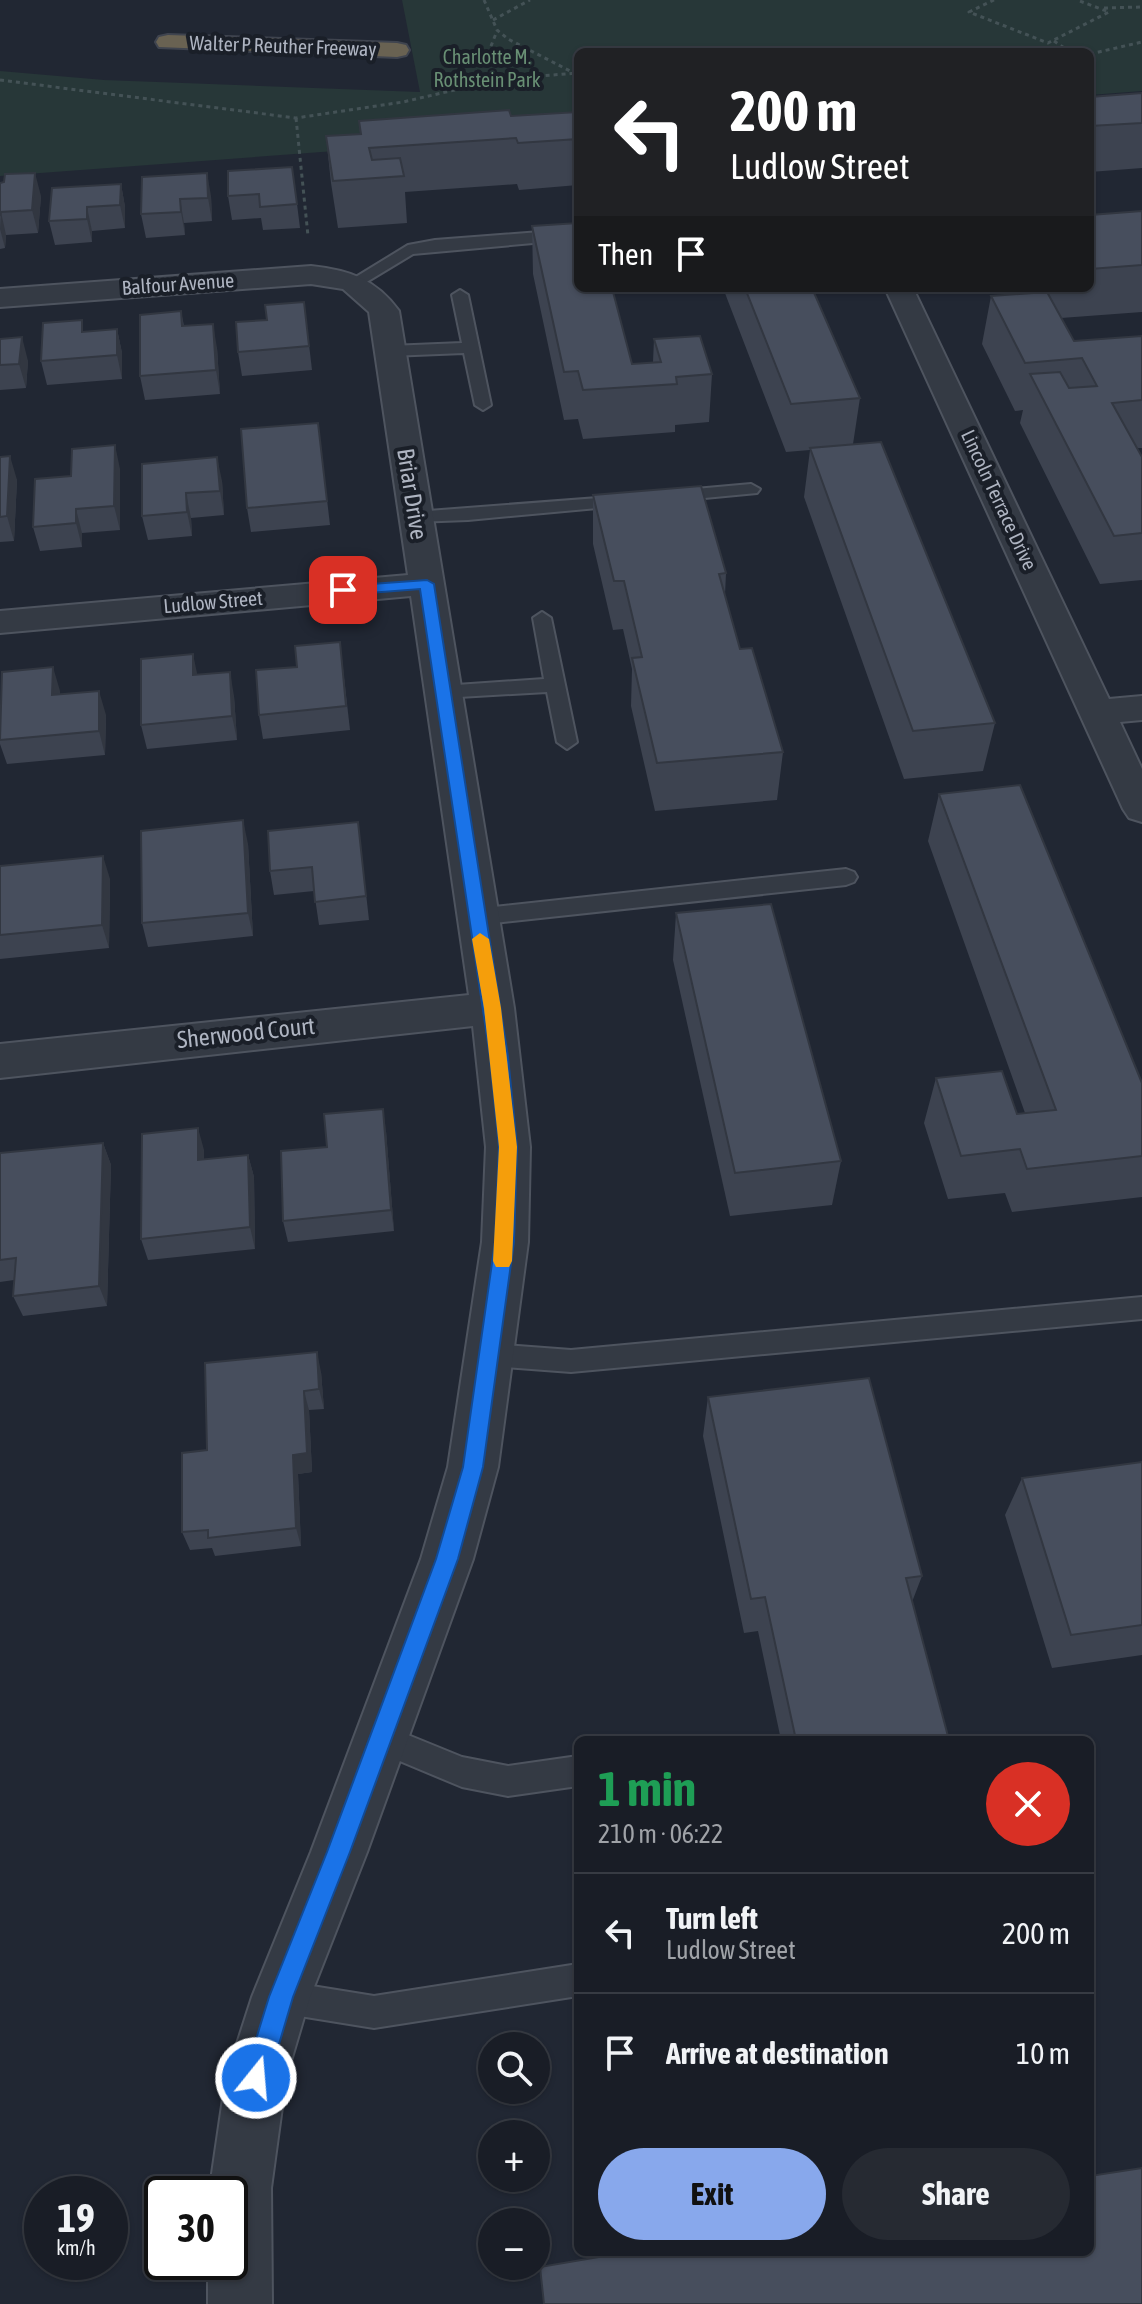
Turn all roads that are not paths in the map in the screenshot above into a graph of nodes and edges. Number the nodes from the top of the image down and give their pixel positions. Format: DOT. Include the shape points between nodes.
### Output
graph roads {
  1 [pos="168,42"];
  2 [pos="397,50"];
  3 [pos="574,234"];
  4 [pos="354,283"];
  5 [pos="901,292"];
  6 [pos="460,295"];
  7 [pos="0,298"];
  8 [pos="471,348"];
  9 [pos="390,351"];
  10 [pos="483,405"];
  11 [pos="751,489"];
  12 [pos="415,517"];
  13 [pos="427,584"];
  14 [pos="542,618"];
  15 [pos="0,622"];
  16 [pos="555,685"];
  17 [pos="442,692"];
  18 [pos="1142,708"];
  19 [pos="1098,712"];
  20 [pos="567,742"];
  21 [pos="1142,809"];
  22 [pos="846,877"];
  23 [pos="476,917"];
  24 [pos="493,1008"];
  25 [pos="0,1061"];
  26 [pos="1142,1308"];
  27 [pos="490,1355"];
  28 [pos="381,1739"];
  29 [pos="574,1772"];
  30 [pos="574,1981"];
  31 [pos="281,1997"];
  32 [pos="240,2304"];
  1 -- 2 [label="highway, Walter P Reuther Freeway"];
  3 -- 4 [label="lane" via="408,250"];
  4 -- 7 [label="street, Balfour Avenue" via="311,275"];
  4 -- 9 [label="street, Briar Drive" via="371,293 384,311"];
  5 -- 19 [label="street, Lincoln Terrace Drive"];
  6 -- 8 [label="lane"];
  8 -- 9 [label="lane"];
  8 -- 10 [label="lane"];
  9 -- 12 [label="street, Briar Drive"];
  11 -- 12 [label="lane"];
  12 -- 13 [label="street, Briar Drive"];
  13 -- 15 [label="street, Ludlow Street"];
  13 -- 17 [label="street, Briar Drive"];
  14 -- 16 [label="lane"];
  16 -- 17 [label="lane"];
  16 -- 20 [label="lane"];
  17 -- 23 [label="street, Briar Drive"];
  18 -- 19 [label="street"];
  19 -- 21 [label="street, Lincoln Terrace Drive"];
  22 -- 23 [label="lane"];
  23 -- 24 [label="street, Briar Drive"];
  24 -- 25 [label="street, Sherwood Court"];
  24 -- 27 [label="street, Briar Drive" via="508,1147 505,1242"];
  26 -- 27 [label="lane" via="571,1361"];
  27 -- 28 [label="street, Briar Drive" via="473,1467 447,1559"];
  28 -- 29 [label="lane" via="462,1772 508,1781"];
  28 -- 31 [label="street, Briar Drive"];
  30 -- 31 [label="lane" via="374,2012"];
  31 -- 32 [label="street, Briar Drive" via="256,2078 240,2188"];
}
